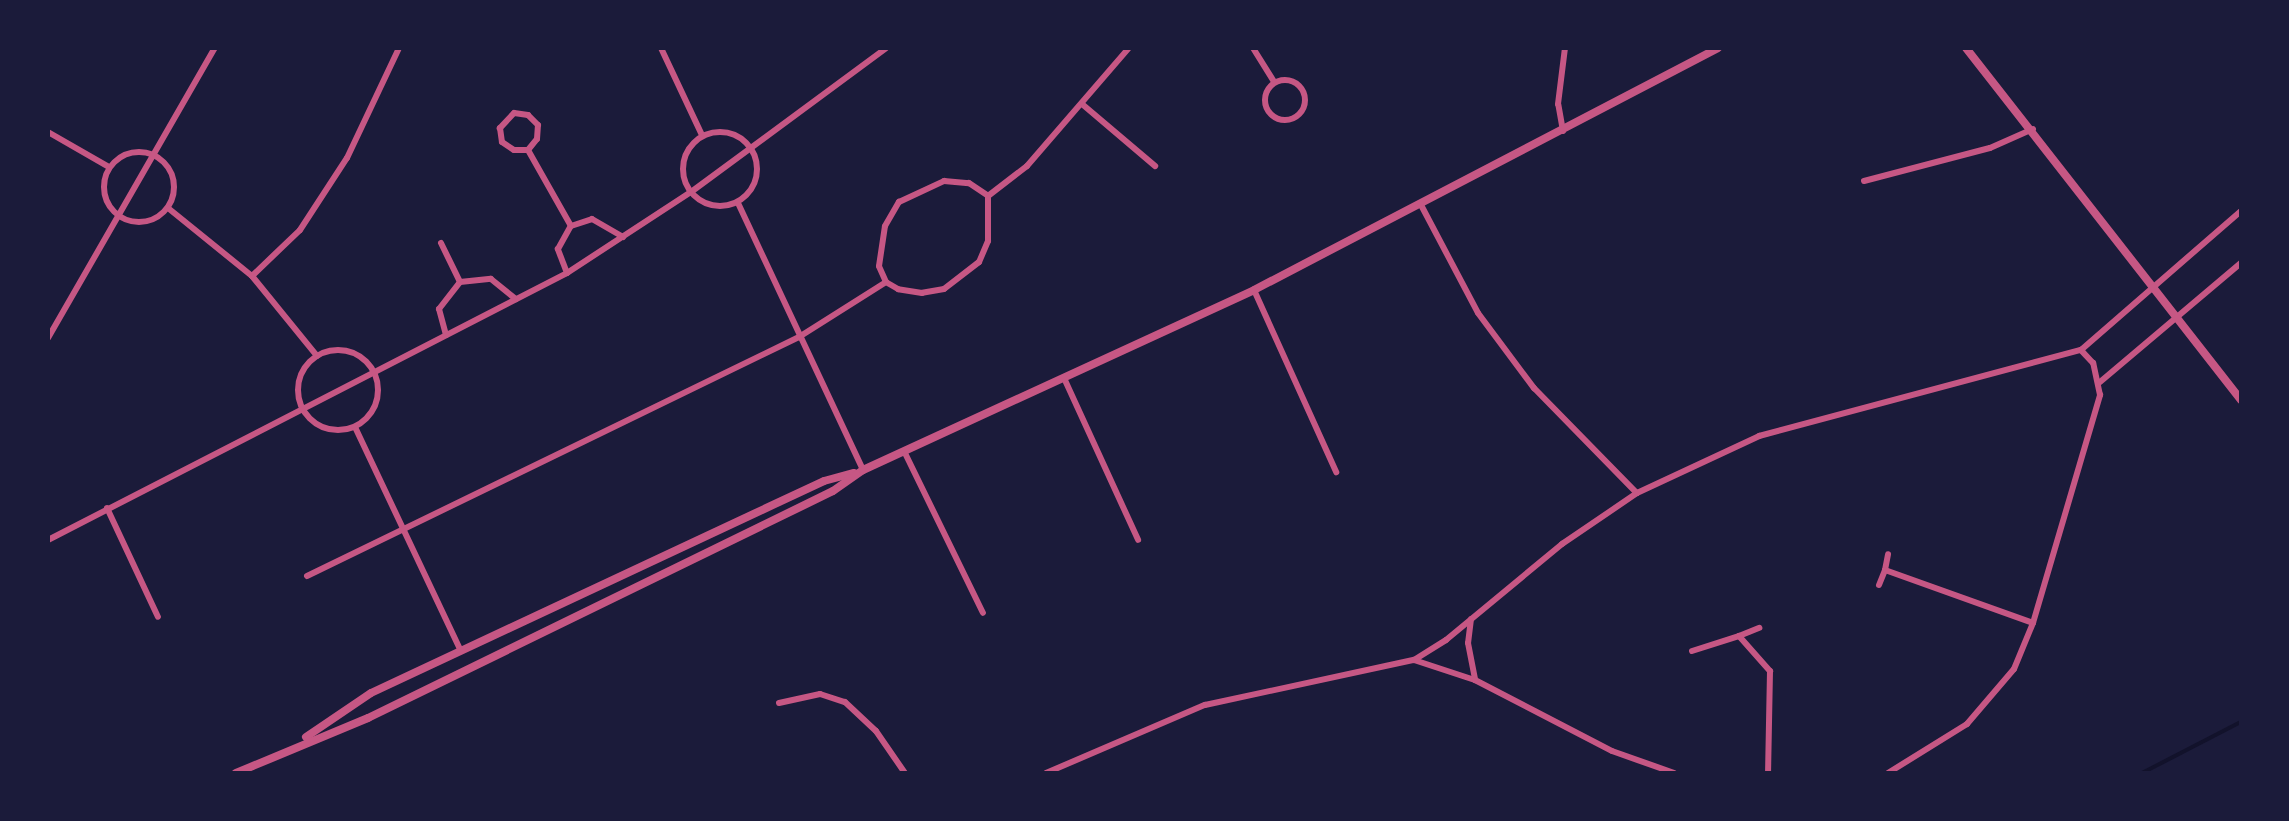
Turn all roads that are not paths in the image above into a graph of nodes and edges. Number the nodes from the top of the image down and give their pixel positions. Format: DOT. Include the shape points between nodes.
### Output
graph roads {
  1 [pos="215,48"];
  2 [pos="399,48"];
  3 [pos="661,48"];
  4 [pos="886,48"];
  5 [pos="1129,48"];
  6 [pos="1253,48"];
  7 [pos="1565,48"];
  8 [pos="1718,48"];
  9 [pos="1966,48"];
  10 [pos="1274,81"];
  11 [pos="1082,104"];
  12 [pos="2033,129"];
  13 [pos="1563,131"];
  14 [pos="48,132"];
  15 [pos="702,135"];
  16 [pos="751,149"];
  17 [pos="528,150"];
  18 [pos="155,155"];
  19 [pos="1155,166"];
  20 [pos="109,167"];
  21 [pos="1864,181"];
  22 [pos="691,192"];
  23 [pos="988,196"];
  24 [pos="738,203"];
  25 [pos="1420,203"];
  26 [pos="168,208"];
  27 [pos="2241,211"];
  28 [pos="121,217"];
  29 [pos="571,226"];
  30 [pos="623,237"];
  31 [pos="441,243"];
  32 [pos="2241,263"];
  33 [pos="567,273"];
  34 [pos="252,276"];
  35 [pos="460,282"];
  36 [pos="886,282"];
  37 [pos="2152,288"];
  38 [pos="1254,290"];
  39 [pos="516,299"];
  40 [pos="2174,316"];
  41 [pos="50,330"];
  42 [pos="446,335"];
  43 [pos="799,337"];
  44 [pos="48,338"];
  45 [pos="2081,350"];
  46 [pos="317,356"];
  47 [pos="374,372"];
  48 [pos="1064,378"];
  49 [pos="2100,382"];
  50 [pos="2241,400"];
  51 [pos="303,409"];
  52 [pos="355,427"];
  53 [pos="904,451"];
  54 [pos="863,470"];
  55 [pos="1336,472"];
  56 [pos="1637,493"];
  57 [pos="107,508"];
  58 [pos="400,529"];
  59 [pos="48,540"];
  60 [pos="1138,540"];
  61 [pos="1888,554"];
  62 [pos="1885,570"];
  63 [pos="307,576"];
  64 [pos="1879,585"];
  65 [pos="983,613"];
  66 [pos="158,617"];
  67 [pos="1471,619"];
  68 [pos="2033,623"];
  69 [pos="1759,628"];
  70 [pos="1739,636"];
  71 [pos="461,651"];
  72 [pos="1692,651"];
  73 [pos="1414,660"];
  74 [pos="1475,680"];
  75 [pos="779,703"];
  76 [pos="291,747"];
  77 [pos="236,773"];
  78 [pos="905,773"];
  79 [pos="1046,773"];
  80 [pos="1674,773"];
  81 [pos="1768,773"];
  82 [pos="1888,773"];
  1 -- 18 [label="street"];
  2 -- 34 [label="street" via="347,158 300,230"];
  3 -- 15 [label="street"];
  4 -- 16 [label="street"];
  5 -- 11 [label="street"];
  6 -- 10 [label="street"];
  7 -- 13 [label="street" via="1558,104"];
  8 -- 13 [label="street"];
  9 -- 12 [label="street"];
  10 -- 10 [label="street" via="1295,83 1303,95 1300,117 1283,121 1271,113 1266,101"];
  11 -- 19 [label="street"];
  11 -- 23 [label="street" via="1027,166"];
  12 -- 21 [label="street" via="1990,148"];
  12 -- 37 [label="street"];
  13 -- 25 [label="street"];
  14 -- 20 [label="street"];
  15 -- 16 [label="street" via="734,134"];
  15 -- 22 [label="street" via="685,156 684,179"];
  16 -- 22 [label="street"];
  16 -- 24 [label="street" via="758,164 757,180"];
  17 -- 17 [label="street" via="514,150 502,142 500,128 514,113 528,115 538,125 537,139"];
  17 -- 29 [label="street"];
  18 -- 20 [label="street" via="130,152"];
  18 -- 26 [label="street" via="174,179"];
  18 -- 28 [label="street"];
  20 -- 28 [label="street" via="104,195"];
  22 -- 24 [label="street" via="715,206"];
  22 -- 30 [label="street"];
  23 -- 36 [label="street" via="988,241 979,262 963,279 922,293"];
  23 -- 36 [label="street" via="969,183 944,181 899,202 879,248"];
  24 -- 43 [label="street"];
  25 -- 38 [label="street"];
  25 -- 56 [label="street" via="1478,313 1534,388"];
  26 -- 28 [label="street" via="146,222"];
  26 -- 34 [label="street"];
  27 -- 37 [label="street"];
  28 -- 41 [label="street"];
  29 -- 30 [label="street" via="592,219"];
  29 -- 33 [label="street" via="558,249"];
  30 -- 33 [label="street"];
  31 -- 35 [label="street"];
  32 -- 40 [label="street"];
  33 -- 39 [label="street"];
  34 -- 46 [label="street"];
  35 -- 39 [label="street" via="491,279"];
  35 -- 42 [label="street" via="439,309"];
  36 -- 43 [label="street"];
  37 -- 40 [label="street"];
  37 -- 45 [label="street"];
  38 -- 48 [label="street"];
  38 -- 55 [label="street"];
  39 -- 42 [label="street"];
  40 -- 49 [label="street"];
  40 -- 50 [label="street"];
  41 -- 44 [label="street"];
  42 -- 47 [label="street"];
  43 -- 54 [label="street"];
  43 -- 58 [label="street"];
  45 -- 49 [label="street"];
  45 -- 56 [label="street" via="1759,436"];
  46 -- 47 [label="street" via="335,350 353,353"];
  46 -- 51 [label="street" via="298,386"];
  47 -- 51 [label="street"];
  47 -- 52 [label="street" via="377,397"];
  48 -- 53 [label="street"];
  48 -- 60 [label="street"];
  49 -- 68 [label="street" via="2094,424"];
  51 -- 52 [label="street" via="331,430"];
  51 -- 57 [label="street"];
  52 -- 58 [label="street"];
  53 -- 54 [label="street"];
  53 -- 65 [label="street"];
  54 -- 71 [label="street" via="824,481"];
  54 -- 76 [label="street" via="833,491 368,718"];
  56 -- 67 [label="street" via="1562,544"];
  57 -- 59 [label="street"];
  57 -- 66 [label="street"];
  58 -- 63 [label="street"];
  58 -- 71 [label="street"];
  61 -- 62 [label="street"];
  62 -- 64 [label="street"];
  62 -- 68 [label="street"];
  67 -- 73 [label="street"];
  67 -- 74 [label="street" via="1468,643"];
  68 -- 82 [label="street" via="2014,669 1991,700 1924,755"];
  69 -- 70 [label="street"];
  70 -- 72 [label="street"];
  70 -- 81 [label="street" via="1770,671"];
  71 -- 76 [label="street" via="371,693"];
  73 -- 74 [label="street"];
  73 -- 79 [label="street" via="1205,705"];
  74 -- 80 [label="street" via="1612,751"];
  75 -- 78 [label="street" via="820,694 845,702 876,731"];
  76 -- 77 [label="street"];
}
